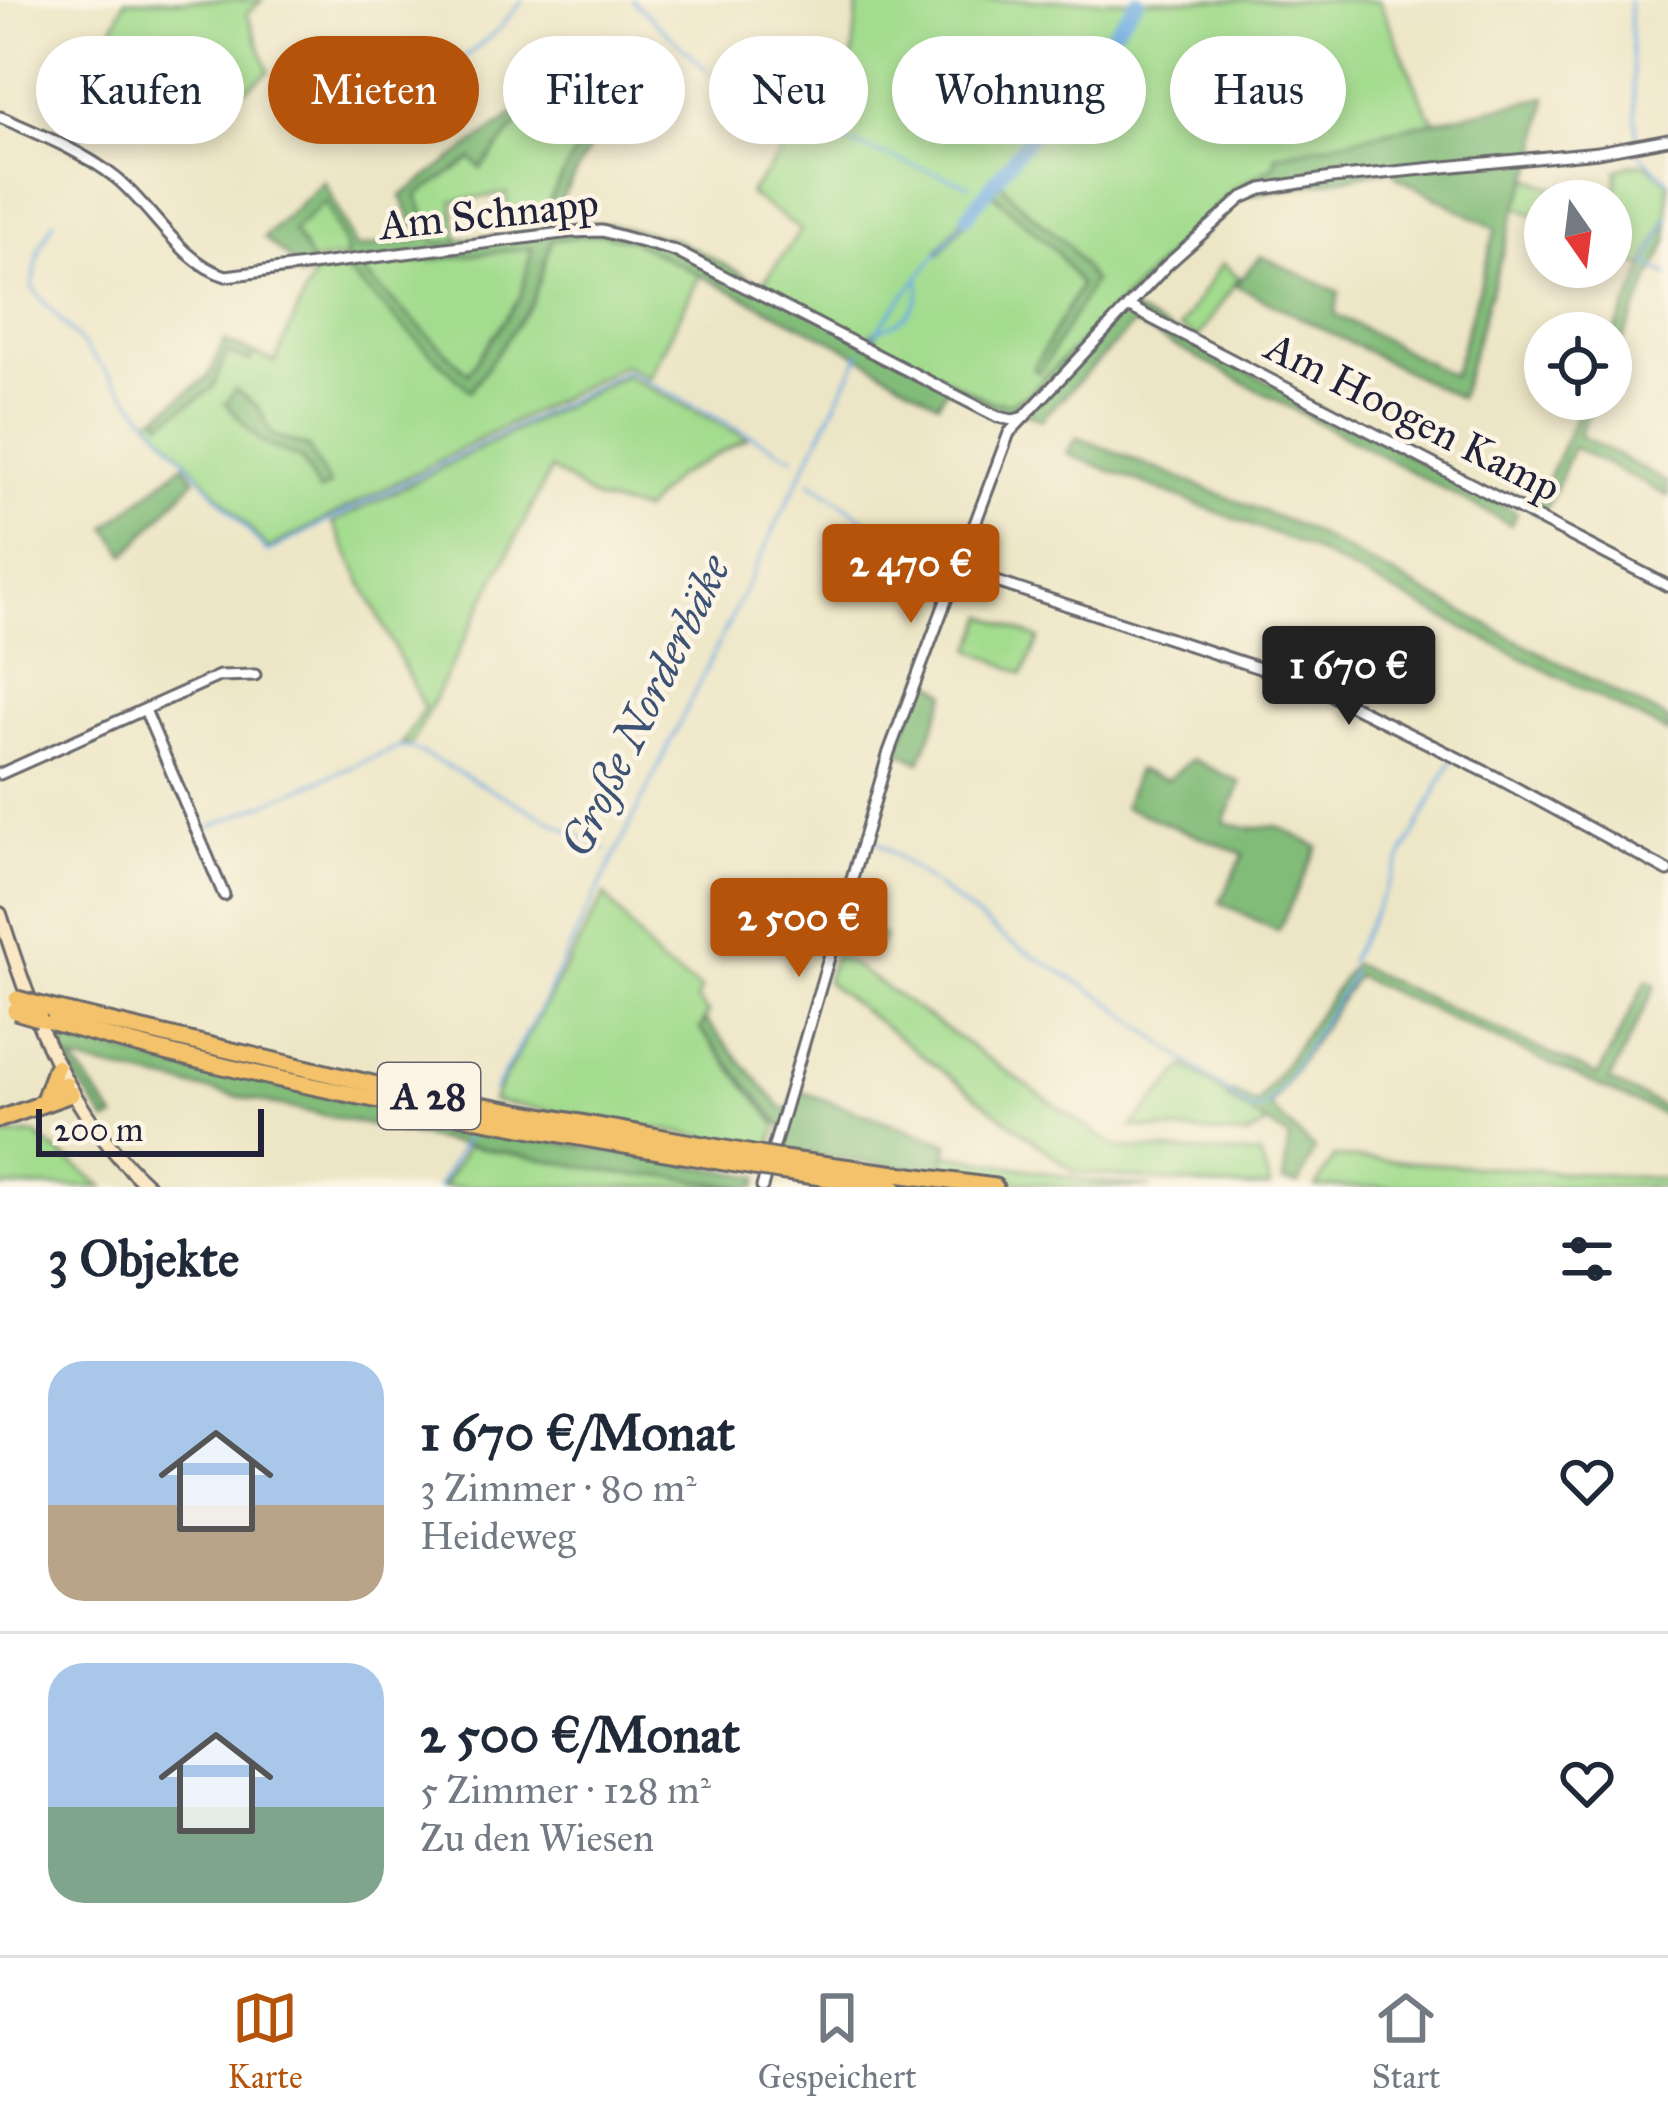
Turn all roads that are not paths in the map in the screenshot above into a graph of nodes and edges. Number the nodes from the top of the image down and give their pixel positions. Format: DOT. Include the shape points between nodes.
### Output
graph roads {
  1 [pos="0,117"];
  2 [pos="1668,139"];
  3 [pos="1128,306"];
  4 [pos="998,417"];
  5 [pos="1024,417"];
  6 [pos="1002,444"];
  7 [pos="957,569"];
  8 [pos="1668,586"];
  9 [pos="255,675"];
  10 [pos="145,710"];
  11 [pos="0,775"];
  12 [pos="1668,871"];
  13 [pos="224,895"];
  14 [pos="0,914"];
  15 [pos="9,1002"];
  16 [pos="56,1067"];
  17 [pos="68,1089"];
  18 [pos="40,1103"];
  19 [pos="0,1119"];
  20 [pos="781,1165"];
  21 [pos="149,1187"];
  22 [pos="762,1187"];
  23 [pos="892,1187"];
  24 [pos="994,1187"];
  1 -- 4 [label="street, Am Schnapp" via="116,178 204,267 226,276 602,231 675,251"];
  2 -- 3 [label="street" via="1262,189 1230,206"];
  3 -- 5 [label="street"];
  3 -- 8 [label="street, Am Hoogen Kamp"];
  4 -- 5 [label="street, Am Schnapp"];
  4 -- 6 [label="street"];
  5 -- 6 [label="street"];
  6 -- 7 [label="street"];
  7 -- 12 [label="street" via="1308,684"];
  7 -- 22 [label="street" via="890,752"];
  9 -- 10 [label="street" via="219,676"];
  10 -- 11 [label="street"];
  10 -- 13 [label="street"];
  14 -- 15 [label="main road"];
  15 -- 16 [label="main road"];
  15 -- 20 [label="highway, A 28, bridge" via="406,1092"];
  16 -- 17 [label="main road"];
  16 -- 18 [label="highway"];
  17 -- 18 [label="highway"];
  17 -- 21 [label="main road"];
  18 -- 19 [label="highway"];
  20 -- 23 [label="highway, A 28"];
  20 -- 24 [label="highway, A 28"];
}
